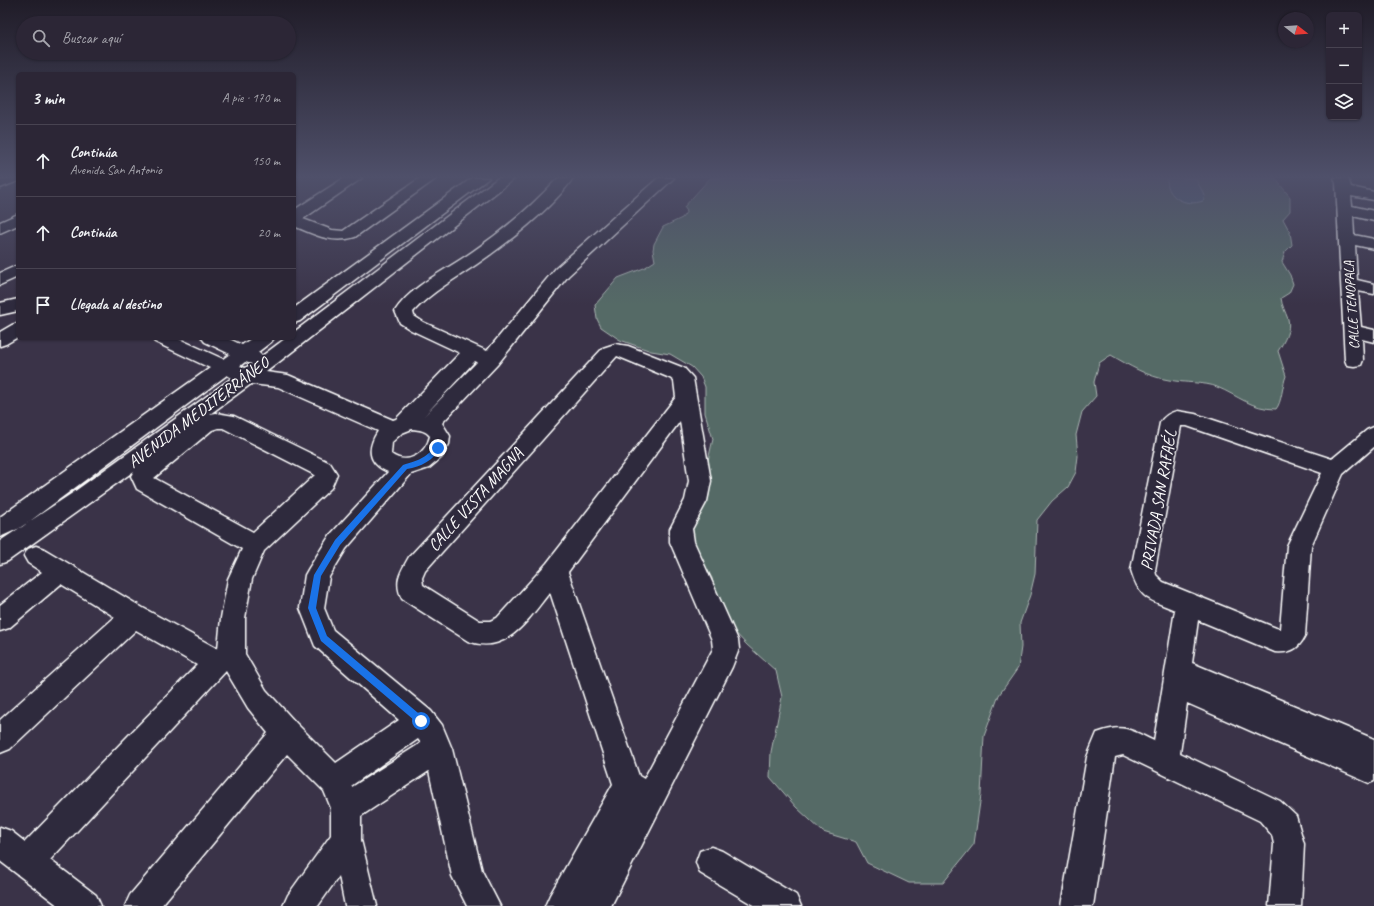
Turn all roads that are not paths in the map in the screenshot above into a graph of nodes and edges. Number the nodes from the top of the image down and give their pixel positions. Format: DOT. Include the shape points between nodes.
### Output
graph roads {
  1 [pos="15,220"];
  2 [pos="296,220"];
  3 [pos="369,220"];
  4 [pos="425,220"];
  5 [pos="452,220"];
  6 [pos="524,220"];
  7 [pos="620,220"];
  8 [pos="1345,220"];
  9 [pos="0,228"];
  10 [pos="1346,238"];
  11 [pos="1374,244"];
  12 [pos="16,271"];
  13 [pos="0,280"];
  14 [pos="1349,284"];
  15 [pos="1374,290"];
  16 [pos="16,297"];
  17 [pos="0,301"];
  18 [pos="16,305"];
  19 [pos="0,309"];
  20 [pos="296,316"];
  21 [pos="16,331"];
  22 [pos="1353,331"];
  23 [pos="1374,336"];
  24 [pos="296,339"];
  25 [pos="0,340"];
  26 [pos="165,340"];
  27 [pos="199,340"];
  28 [pos="216,340"];
  29 [pos="262,340"];
  30 [pos="295,340"];
  31 [pos="185,349"];
  32 [pos="472,352"];
  33 [pos="245,353"];
  34 [pos="490,360"];
  35 [pos="1354,360"];
  36 [pos="263,364"];
  37 [pos="225,367"];
  38 [pos="247,377"];
  39 [pos="281,380"];
  40 [pos="687,397"];
  41 [pos="429,424"];
  42 [pos="398,427"];
  43 [pos="1374,435"];
  44 [pos="405,467"];
  45 [pos="1334,469"];
  46 [pos="0,528"];
  47 [pos="255,545"];
  48 [pos="0,554"];
  49 [pos="36,556"];
  50 [pos="555,570"];
  51 [pos="60,571"];
  52 [pos="1188,605"];
  53 [pos="134,616"];
  54 [pos="0,620"];
  55 [pos="225,659"];
  56 [pos="1178,677"];
  57 [pos="421,721"];
  58 [pos="286,733"];
  59 [pos="0,739"];
  60 [pos="438,749"];
  61 [pos="1165,760"];
  62 [pos="1372,762"];
  63 [pos="334,781"];
  64 [pos="639,792"];
  65 [pos="346,808"];
  66 [pos="346,840"];
  67 [pos="0,842"];
  68 [pos="711,862"];
  69 [pos="26,863"];
  70 [pos="84,906"];
  71 [pos="141,906"];
  72 [pos="299,906"];
  73 [pos="361,906"];
  74 [pos="484,906"];
  75 [pos="561,906"];
  76 [pos="594,906"];
  77 [pos="784,906"];
  78 [pos="1077,906"];
  79 [pos="1286,906"];
  1 -- 9 [label="street"];
  2 -- 3 [label="street" via="350,241 349,234"];
  4 -- 20 [label="street"];
  5 -- 24 [label="street, AVENIDA MEDITERRÁNEO"];
  6 -- 32 [label="street" via="422,294 404,311 406,318 417,326"];
  7 -- 34 [label="street" via="562,272"];
  8 -- 10 [label="street, CALLE TENOPALA"];
  10 -- 11 [label="street"];
  10 -- 14 [label="street, CALLE TENOPALA"];
  12 -- 13 [label="street"];
  14 -- 15 [label="street"];
  14 -- 22 [label="street, CALLE TENOPALA"];
  16 -- 17 [label="street"];
  18 -- 19 [label="street"];
  21 -- 25 [label="street"];
  22 -- 23 [label="street"];
  22 -- 35 [label="street, CALLE TENOPALA"];
  26 -- 31 [label="street"];
  27 -- 31 [label="street"];
  28 -- 33 [label="street"];
  29 -- 33 [label="street, AVENIDA MEDITERRÁNEO"];
  30 -- 36 [label="street, AVENIDA MEDITERRÁNEO"];
  31 -- 37 [label="street"];
  32 -- 34 [label="street"];
  32 -- 42 [label="street"];
  33 -- 36 [label="street"];
  33 -- 37 [label="street, AVENIDA MEDITERRÁNEO"];
  34 -- 41 [label="street"];
  36 -- 38 [label="street, AVENIDA MEDITERRÁNEO"];
  36 -- 39 [label="street"];
  37 -- 38 [label="street"];
  37 -- 46 [label="street, AVENIDA MEDITERRÁNEO"];
  38 -- 39 [label="street"];
  38 -- 48 [label="street, AVENIDA MEDITERRÁNEO" via="79,500"];
  39 -- 42 [label="street"];
  40 -- 50 [label="street, CALLE VISTA MAGNA"];
  40 -- 50 [label="street, CALLE VISTA MAGNA" via="683,378 677,373 621,350 610,352 417,564 410,578 411,591 477,633 492,633 506,626"];
  40 -- 64 [label="street, CALLE VISTA MAGNA" via="700,481 696,500 681,528 682,542 725,640 726,649 723,658"];
  41 -- 42 [label="street" via="421,422"];
  41 -- 44 [label="street" via="440,436 438,448 425,461"];
  42 -- 44 [label="street" via="382,440 380,453 389,464"];
  43 -- 45 [label="street, PRIVADA SAN RAFAÉL"];
  44 -- 57 [label="street" via="338,542 317,575 312,608 324,638"];
  45 -- 52 [label="street, PRIVADA SAN RAFAÉL" via="1299,546 1292,636 1286,641 1275,640"];
  45 -- 52 [label="street, PRIVADA SAN RAFAÉL" via="1188,419 1177,418 1170,423 1143,570 1146,580 1154,590"];
  47 -- 47 [label="street" via="323,482 326,474 322,469 227,421 216,420 205,425 142,476 145,483"];
  47 -- 55 [label="street" via="240,579"];
  49 -- 51 [label="street"];
  50 -- 64 [label="street"];
  51 -- 53 [label="street"];
  51 -- 54 [label="street"];
  52 -- 56 [label="street"];
  53 -- 55 [label="street"];
  53 -- 59 [label="street"];
  55 -- 58 [label="street"];
  55 -- 69 [label="street"];
  56 -- 61 [label="street"];
  56 -- 62 [label="street"];
  57 -- 60 [label="street" via="432,735"];
  57 -- 63 [label="street"];
  58 -- 63 [label="street"];
  58 -- 71 [label="street"];
  60 -- 65 [label="street"];
  60 -- 74 [label="street" via="468,876"];
  61 -- 78 [label="street" via="1124,741 1107,743 1100,757"];
  61 -- 79 [label="street" via="1270,811 1284,827 1288,844"];
  63 -- 65 [label="street"];
  64 -- 75 [label="street, CALLE VISTA MAGNA"];
  64 -- 76 [label="street, CALLE VISTA MAGNA"];
  65 -- 66 [label="street"];
  66 -- 72 [label="street"];
  66 -- 73 [label="street"];
  67 -- 69 [label="street"];
  68 -- 77 [label="street"];
  69 -- 70 [label="street"];
}
